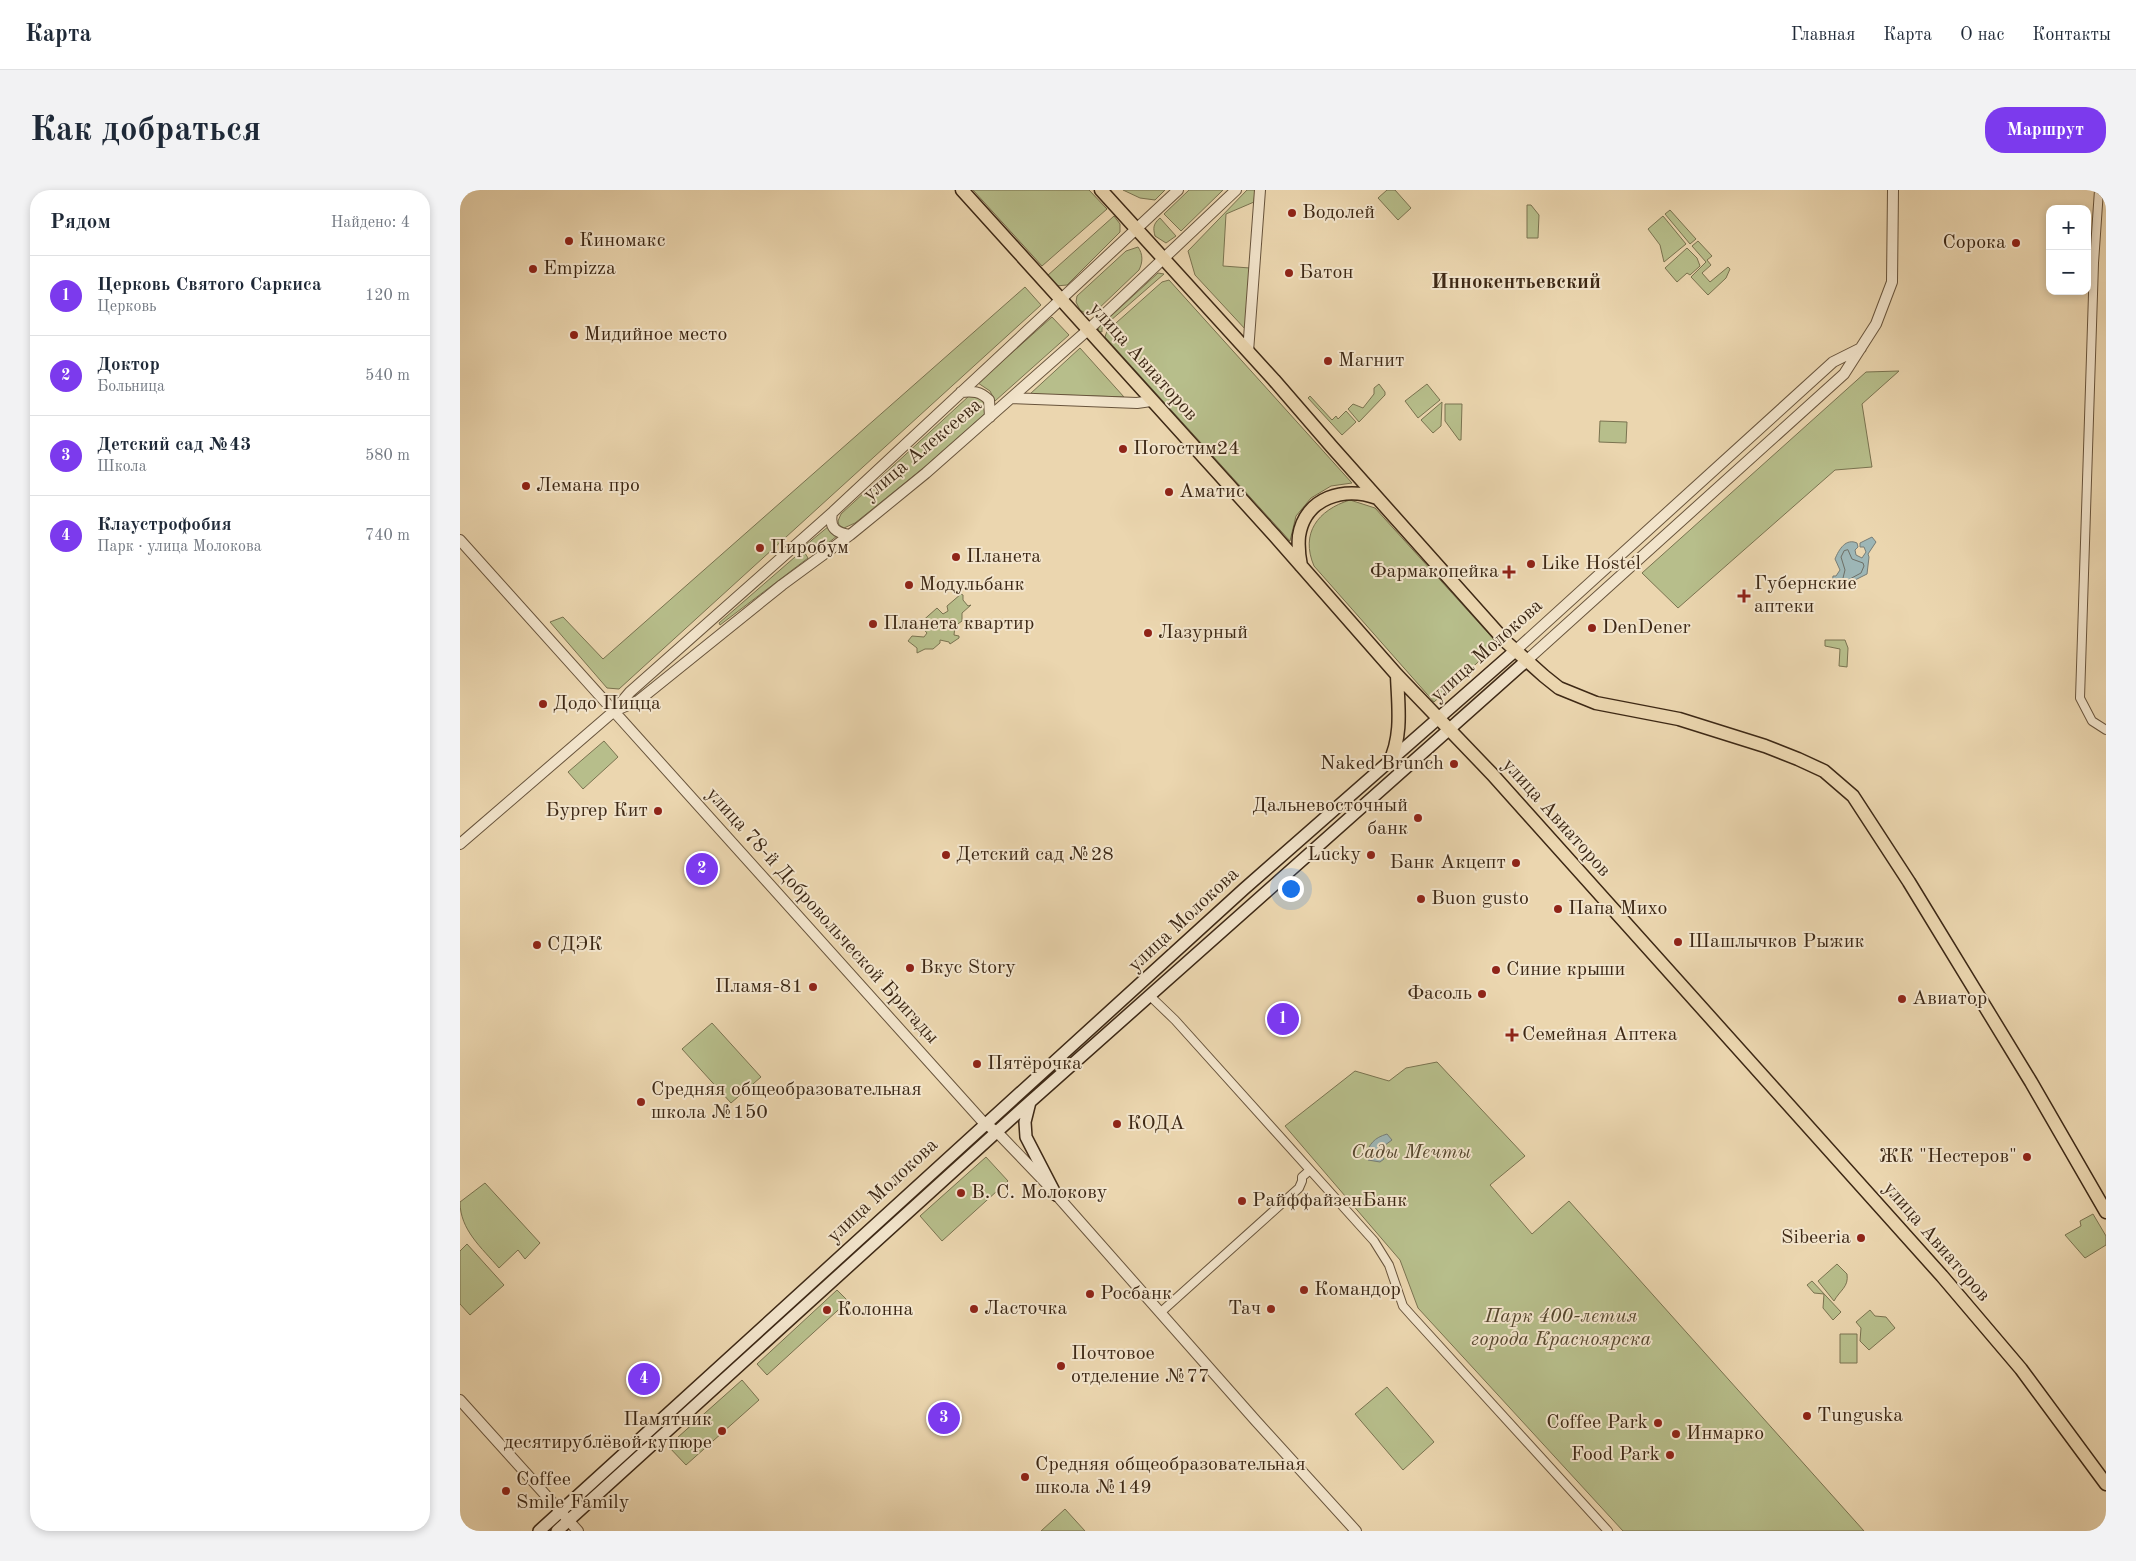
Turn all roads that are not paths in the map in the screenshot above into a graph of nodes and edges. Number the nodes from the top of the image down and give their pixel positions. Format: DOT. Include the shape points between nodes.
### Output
graph roads {
  1 [pos="962,190"];
  2 [pos="1101,190"];
  3 [pos="1178,190"];
  4 [pos="1236,190"];
  5 [pos="1260,190"];
  6 [pos="1894,190"];
  7 [pos="2099,190"];
  8 [pos="1136,230"];
  9 [pos="1163,258"];
  10 [pos="1062,299"];
  11 [pos="1089,329"];
  12 [pos="1862,347"];
  13 [pos="1248,352"];
  14 [pos="961,392"];
  15 [pos="1012,398"];
  16 [pos="1151,401"];
  17 [pos="990,417"];
  18 [pos="1377,498"];
  19 [pos="832,513"];
  20 [pos="850,535"];
  21 [pos="460,540"];
  22 [pos="1301,566"];
  23 [pos="1516,650"];
  24 [pos="1526,661"];
  25 [pos="1397,675"];
  26 [pos="613,712"];
  27 [pos="1439,719"];
  28 [pos="1449,730"];
  29 [pos="2106,730"];
  30 [pos="1389,763"];
  31 [pos="460,844"];
  32 [pos="1150,996"];
  33 [pos="1030,1102"];
  34 [pos="984,1123"];
  35 [pos="996,1132"];
  36 [pos="1310,1170"];
  37 [pos="1056,1195"];
  38 [pos="2106,1212"];
  39 [pos="1161,1312"];
  40 [pos="460,1400"];
  41 [pos="2106,1484"];
  42 [pos="560,1511"];
  43 [pos="568,1521"];
  44 [pos="539,1531"];
  45 [pos="557,1531"];
  46 [pos="578,1531"];
  47 [pos="1356,1531"];
  48 [pos="1608,1531"];
  1 -- 10 [label="main road, улица Авиаторов"];
  2 -- 8 [label="main road"];
  3 -- 8 [label="street, улица Алексеева"];
  4 -- 9 [label="street, улица Алексеева"];
  5 -- 13 [label="street"];
  6 -- 12 [label="street, улица Молокова" via="1892,282 1876,324"];
  7 -- 29 [label="street" via="2080,698 2092,721"];
  8 -- 9 [label="main road"];
  8 -- 10 [label="street, улица Алексеева"];
  9 -- 11 [label="street, улица Алексеева"];
  9 -- 13 [label="main road"];
  10 -- 11 [label="main road, улица Авиаторов"];
  10 -- 14 [label="street, улица Алексеева"];
  11 -- 15 [label="street, улица Алексеева"];
  11 -- 16 [label="main road, улица Авиаторов"];
  12 -- 23 [label="street, улица Молокова" via="1833,362"];
  12 -- 24 [label="street, улица Молокова" via="1844,374"];
  13 -- 18 [label="main road"];
  14 -- 17 [label="street" via="980,392 986,396"];
  14 -- 19 [label="street, улица Алексеева"];
  15 -- 16 [label="street"];
  15 -- 17 [label="street, улица Алексеева"];
  16 -- 22 [label="main road, улица Авиаторов"];
  17 -- 20 [label="street, улица Алексеева"];
  18 -- 22 [label="main road" via="1350,492 1333,494 1318,503 1306,516 1299,535"];
  18 -- 23 [label="main road"];
  19 -- 20 [label="street" via="832,528"];
  19 -- 26 [label="street, улица Алексеева" via="637,685"];
  20 -- 26 [label="street, улица Алексеева" via="782,585 638,701"];
  21 -- 26 [label="street, улица 78-й Добровольческой Бригады"];
  22 -- 25 [label="main road, улица Авиаторов"];
  23 -- 24 [label="main road"];
  23 -- 27 [label="main road, улица Молокова"];
  24 -- 28 [label="main road, улица Молокова"];
  24 -- 38 [label="main road" via="1559,688 1589,700 1679,719 1798,759 1824,772 1853,796 1925,907"];
  25 -- 27 [label="main road, улица Авиаторов"];
  25 -- 30 [label="main road" via="1398,732 1396,748"];
  26 -- 31 [label="street, улица Алексеева"];
  26 -- 34 [label="street, улица 78-й Добровольческой Бригады"];
  27 -- 28 [label="main road, улица Авиаторов"];
  27 -- 30 [label="main road, улица Молокова"];
  28 -- 32 [label="main road, улица Молокова"];
  28 -- 41 [label="main road, улица Авиаторов" via="1942,1276 2021,1369"];
  30 -- 34 [label="main road, улица Молокова"];
  32 -- 33 [label="main road, улица Молокова"];
  32 -- 36 [label="street" via="1176,1020"];
  33 -- 35 [label="main road, улица Молокова"];
  33 -- 37 [label="main road" via="1025,1122 1026,1137"];
  34 -- 35 [label="street, улица 78-й Добровольческой Бригады"];
  34 -- 42 [label="main road, улица Молокова"];
  35 -- 37 [label="street, улица 78-й Добровольческой Бригады"];
  35 -- 43 [label="main road, улица Молокова"];
  36 -- 39 [label="street" via="1302,1177 1299,1188"];
  36 -- 48 [label="street" via="1374,1241 1389,1265 1403,1306 1411,1316"];
  37 -- 39 [label="street, улица 78-й Добровольческой Бригады"];
  39 -- 47 [label="street, улица 78-й Добровольческой Бригады"];
  40 -- 42 [label="street"];
  42 -- 43 [label="street"];
  42 -- 44 [label="main road, улица Молокова"];
  43 -- 45 [label="main road, улица Молокова"];
  43 -- 46 [label="street"];
}
